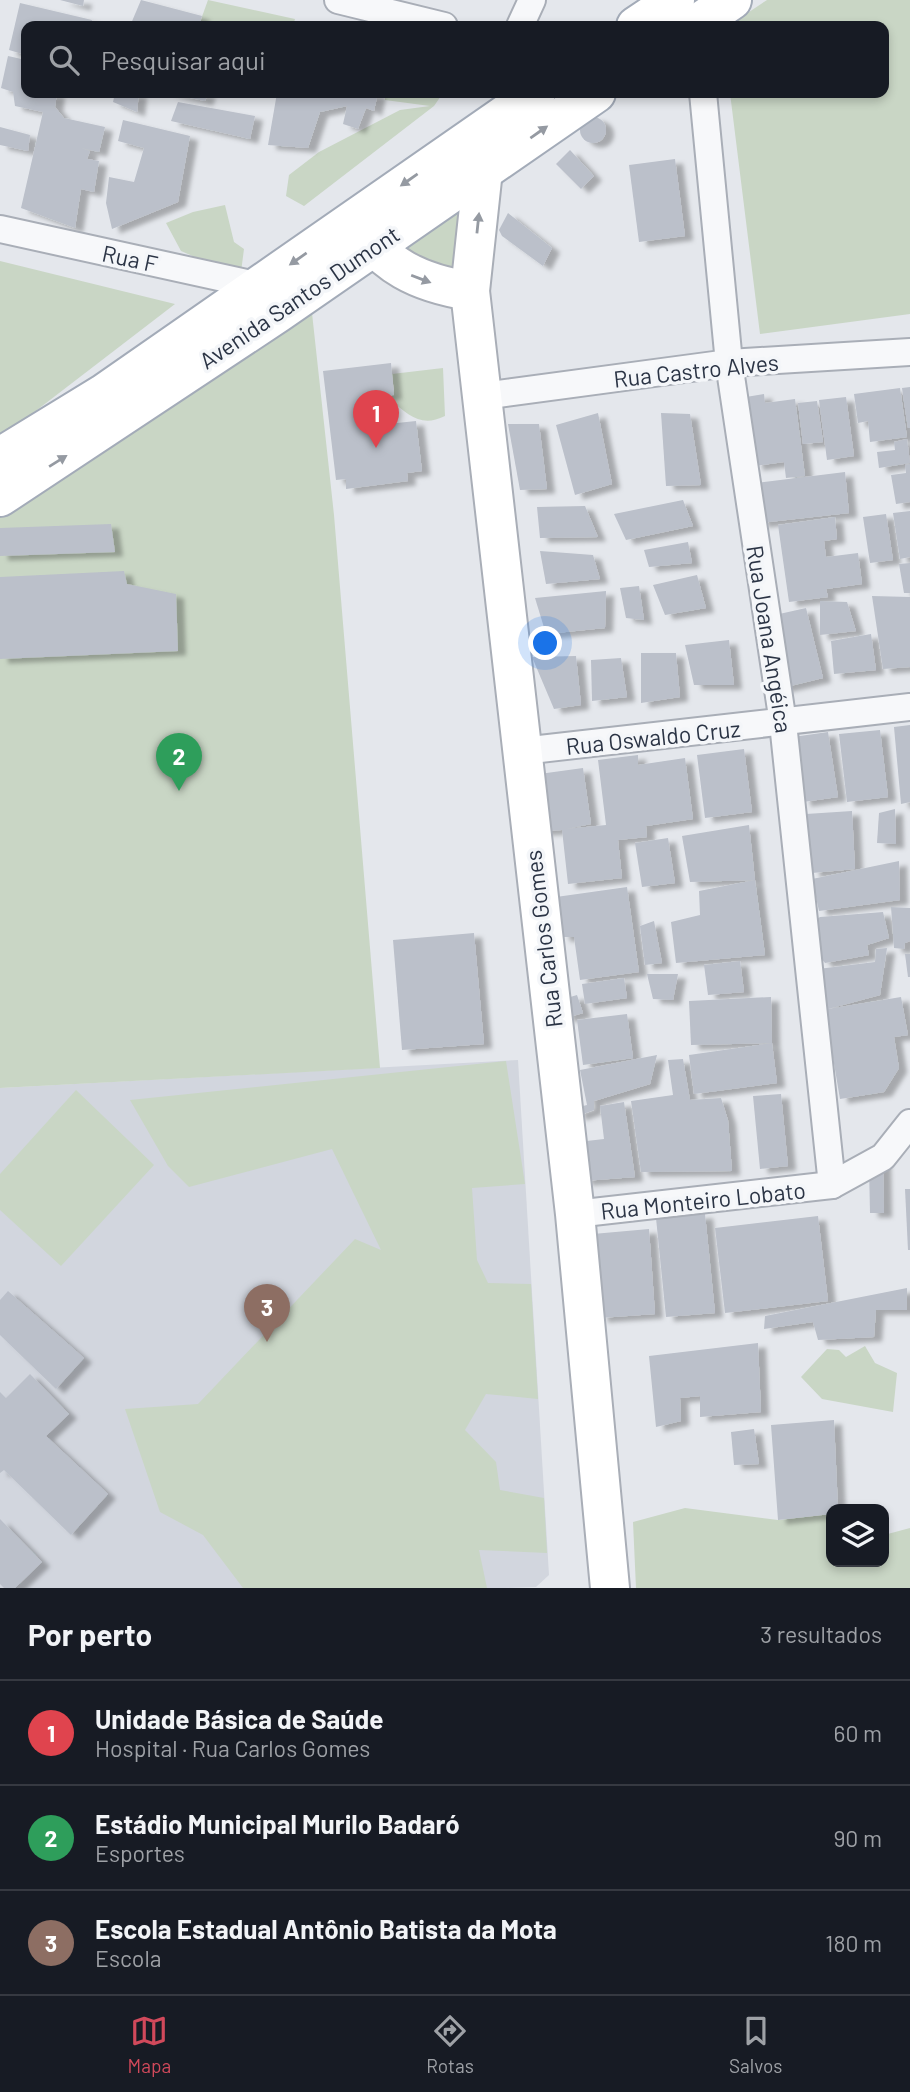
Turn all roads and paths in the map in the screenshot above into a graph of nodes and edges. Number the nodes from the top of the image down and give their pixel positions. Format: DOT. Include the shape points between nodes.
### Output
graph roads {
  1 [pos="338,0"];
  2 [pos="532,0"];
  3 [pos="732,0"];
  4 [pos="691,15"];
  5 [pos="423,21"];
  6 [pos="522,21"];
  7 [pos="660,21"];
  8 [pos="529,98"];
  9 [pos="586,98"];
  10 [pos="703,98"];
  11 [pos="474,156"];
  12 [pos="0,229"];
  13 [pos="362,234"];
  14 [pos="260,286"];
  15 [pos="471,291"];
  16 [pos="910,352"];
  17 [pos="729,363"];
  18 [pos="482,396"];
  19 [pos="111,407"];
  20 [pos="0,457"];
  21 [pos="0,497"];
  22 [pos="910,707"];
  23 [pos="783,723"];
  24 [pos="522,751"];
  25 [pos="910,1123"];
  26 [pos="832,1185"];
  27 [pos="575,1214"];
  28 [pos="610,1588"];
  1 -- 5 [label="street"];
  2 -- 6 [label="street"];
  3 -- 4 [label="main road"];
  4 -- 7 [label="main road"];
  8 -- 11 [label="main road, Avenida Santos Dumont"];
  11 -- 9 [label="main road, Avenida Santos Dumont, one-way"];
  10 -- 17 [label="street, Rua Joana Angéica"];
  11 -- 13 [label="main road, Avenida Santos Dumont"];
  15 -- 11 [label="main road, Rua Carlos Gomes, one-way"];
  12 -- 14 [label="street, Rua F"];
  13 -- 14 [label="main road, Avenida Santos Dumont, one-way"];
  13 -- 15 [label="main road, one-way" via="408,274"];
  13 -- 19 [label="main road, Avenida Santos Dumont"];
  14 -- 19 [label="main road, Avenida Santos Dumont"];
  15 -- 18 [label="main road, Rua Carlos Gomes"];
  16 -- 17 [label="street, Rua Castro Alves"];
  17 -- 18 [label="street, Rua Castro Alves"];
  17 -- 23 [label="street, Rua Joana Angéica"];
  18 -- 24 [label="main road, Rua Carlos Gomes"];
  19 -- 20 [label="main road, Avenida Santos Dumont"];
  21 -- 19 [label="main road, Avenida Santos Dumont, one-way"];
  22 -- 23 [label="street, Rua Oswaldo Cruz"];
  23 -- 24 [label="street, Rua Oswaldo Cruz"];
  23 -- 26 [label="street, Rua Joana Angéica"];
  24 -- 27 [label="main road, Rua Carlos Gomes"];
  25 -- 26 [label="street" via="883,1157"];
  26 -- 27 [label="street, Rua Monteiro Lobato"];
  27 -- 28 [label="main road, Rua Carlos Gomes"];
}
